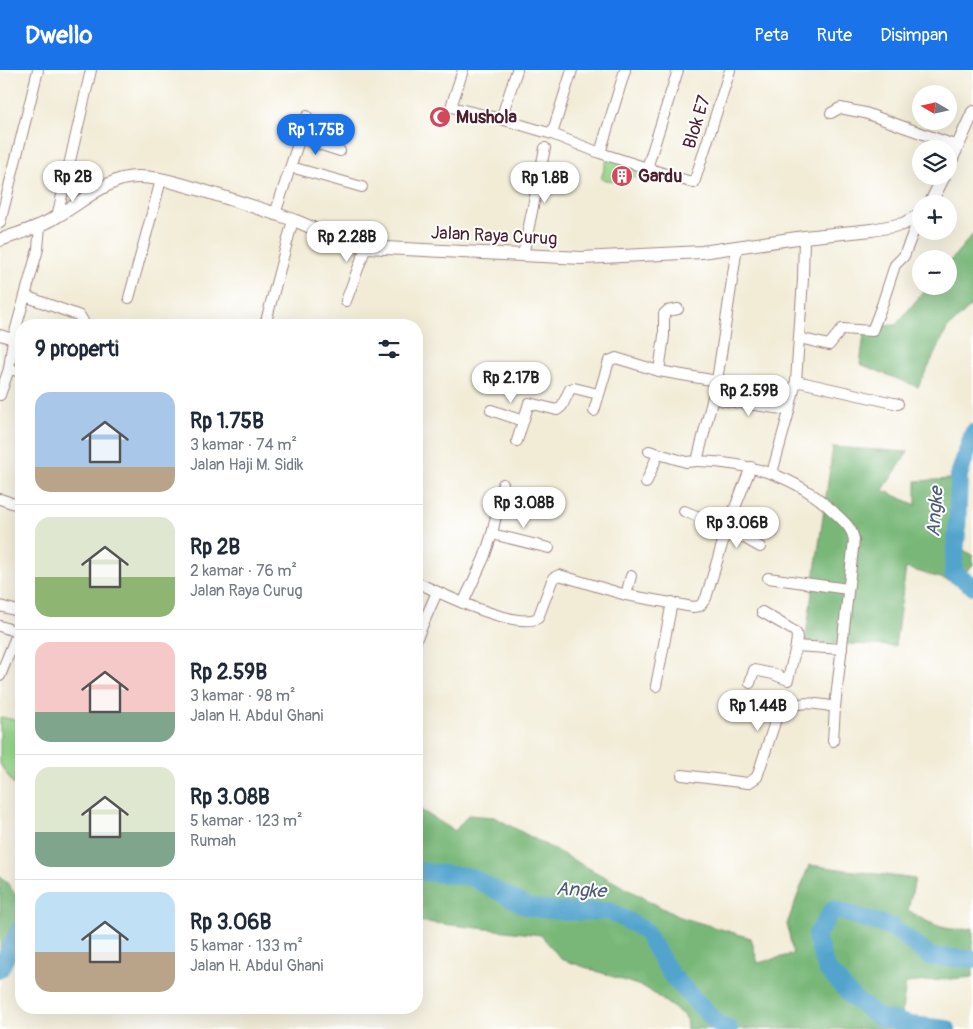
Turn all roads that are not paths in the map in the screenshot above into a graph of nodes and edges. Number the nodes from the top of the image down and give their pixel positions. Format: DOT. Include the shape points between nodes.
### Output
graph roads {
  1 [pos="38,70"];
  2 [pos="91,70"];
  3 [pos="463,70"];
  4 [pos="517,70"];
  5 [pos="572,70"];
  6 [pos="625,70"];
  7 [pos="678,70"];
  8 [pos="730,70"];
  9 [pos="973,112"];
  10 [pos="831,113"];
  11 [pos="306,116"];
  12 [pos="501,119"];
  13 [pos="552,134"];
  14 [pos="300,138"];
  15 [pos="940,140"];
  16 [pos="957,146"];
  17 [pos="545,148"];
  18 [pos="340,150"];
  19 [pos="600,153"];
  20 [pos="291,167"];
  21 [pos="647,168"];
  22 [pos="160,180"];
  23 [pos="362,187"];
  24 [pos="275,214"];
  25 [pos="57,217"];
  26 [pos="294,220"];
  27 [pos="912,220"];
  28 [pos="0,222"];
  29 [pos="40,226"];
  30 [pos="804,237"];
  31 [pos="912,237"];
  32 [pos="0,240"];
  33 [pos="366,247"];
  34 [pos="737,247"];
  35 [pos="523,255"];
  36 [pos="25,296"];
  37 [pos="129,298"];
  38 [pos="346,301"];
  39 [pos="678,309"];
  40 [pos="19,319"];
  41 [pos="82,319"];
  42 [pos="267,319"];
  43 [pos="15,332"];
  44 [pos="0,335"];
  45 [pos="799,338"];
  46 [pos="13,339"];
  47 [pos="8,369"];
  48 [pos="15,371"];
  49 [pos="659,371"];
  50 [pos="717,381"];
  51 [pos="796,381"];
  52 [pos="598,394"];
  53 [pos="0,395"];
  54 [pos="713,399"];
  55 [pos="898,404"];
  56 [pos="491,410"];
  57 [pos="789,410"];
  58 [pos="594,411"];
  59 [pos="523,421"];
  60 [pos="517,440"];
  61 [pos="697,461"];
  62 [pos="751,467"];
  63 [pos="772,473"];
  64 [pos="646,483"];
  65 [pos="503,484"];
  66 [pos="0,498"];
  67 [pos="15,504"];
  68 [pos="684,511"];
  69 [pos="732,514"];
  70 [pos="727,528"];
  71 [pos="772,532"];
  72 [pos="492,534"];
  73 [pos="760,547"];
  74 [pos="549,548"];
  75 [pos="631,576"];
  76 [pos="768,578"];
  77 [pos="423,585"];
  78 [pos="848,589"];
  79 [pos="437,592"];
  80 [pos="626,595"];
  81 [pos="672,602"];
  82 [pos="463,603"];
  83 [pos="0,606"];
  84 [pos="15,610"];
  85 [pos="762,612"];
  86 [pos="423,624"];
  87 [pos="0,626"];
  88 [pos="15,628"];
  89 [pos="15,641"];
  90 [pos="796,646"];
  91 [pos="842,649"];
  92 [pos="0,676"];
  93 [pos="750,683"];
  94 [pos="656,686"];
  95 [pos="835,707"];
  96 [pos="834,741"];
  97 [pos="682,775"];
  1 -- 28 [label="street"];
  2 -- 25 [label="street"];
  3 -- 12 [label="street" via="452,107"];
  4 -- 12 [label="street"];
  5 -- 13 [label="street"];
  6 -- 19 [label="street"];
  7 -- 21 [label="street"];
  8 -- 21 [label="street, Blok E7" via="694,183"];
  9 -- 16 [label="main road"];
  10 -- 15 [label="street" via="840,108 865,113"];
  11 -- 14 [label="street"];
  12 -- 13 [label="street"];
  13 -- 19 [label="street"];
  14 -- 18 [label="street"];
  14 -- 20 [label="street"];
  17 -- 35 [label="street"];
  19 -- 21 [label="street"];
  20 -- 23 [label="street"];
  20 -- 24 [label="street"];
  22 -- 24 [label="main road, Jalan Raya Curug"];
  22 -- 25 [label="main road, Jalan Raya Curug" via="139,177 116,181"];
  22 -- 37 [label="street"];
  24 -- 26 [label="main road, Jalan Raya Curug"];
  25 -- 29 [label="main road, Jalan Raya Curug"];
  26 -- 33 [label="main road, Jalan Raya Curug" via="336,239"];
  26 -- 42 [label="street"];
  27 -- 30 [label="main road, Jalan Raya Curug" via="885,228"];
  29 -- 32 [label="main road, Jalan Raya Curug"];
  29 -- 36 [label="street" via="38,249"];
  30 -- 34 [label="main road, Jalan Raya Curug"];
  30 -- 45 [label="street"];
  31 -- 45 [label="street" via="904,256 895,265 872,331 842,329 829,345"];
  33 -- 35 [label="main road, Jalan Raya Curug"];
  33 -- 38 [label="street"];
  34 -- 35 [label="main road, Jalan Raya Curug" via="702,252 591,257"];
  34 -- 50 [label="street"];
  36 -- 40 [label="street"];
  36 -- 41 [label="street"];
  39 -- 49 [label="street" via="667,310 664,314"];
  43 -- 46 [label="street"];
  44 -- 46 [label="street"];
  45 -- 51 [label="street"];
  46 -- 47 [label="street"];
  47 -- 48 [label="street"];
  47 -- 53 [label="street"];
  49 -- 50 [label="street"];
  49 -- 52 [label="street" via="612,359"];
  50 -- 54 [label="street"];
  51 -- 55 [label="street"];
  51 -- 57 [label="street"];
  52 -- 58 [label="street"];
  52 -- 59 [label="street" via="570,389 558,410 530,403"];
  54 -- 57 [label="street"];
  54 -- 61 [label="street"];
  56 -- 59 [label="street"];
  57 -- 63 [label="street"];
  59 -- 60 [label="street"];
  61 -- 62 [label="street"];
  61 -- 64 [label="street" via="686,462 653,453"];
  62 -- 63 [label="street"];
  62 -- 69 [label="street"];
  63 -- 78 [label="street" via="820,499 853,532"];
  65 -- 72 [label="street"];
  66 -- 67 [label="street"];
  68 -- 70 [label="street"];
  69 -- 70 [label="street"];
  69 -- 71 [label="street"];
  70 -- 73 [label="street"];
  70 -- 81 [label="street" via="703,603 693,607"];
  72 -- 74 [label="street"];
  72 -- 82 [label="street"];
  75 -- 80 [label="street"];
  76 -- 78 [label="street"];
  77 -- 79 [label="street"];
  78 -- 91 [label="street"];
  79 -- 82 [label="street"];
  79 -- 86 [label="street"];
  80 -- 81 [label="street"];
  80 -- 82 [label="street" via="559,575 553,578 535,620 505,617"];
  81 -- 94 [label="street"];
  83 -- 84 [label="street"];
  85 -- 90 [label="street" via="794,630"];
  87 -- 88 [label="street"];
  89 -- 92 [label="street"];
  90 -- 91 [label="street"];
  90 -- 93 [label="street" via="788,680 754,670"];
  91 -- 95 [label="street"];
  95 -- 96 [label="street"];
  95 -- 97 [label="street" via="808,702 786,707 778,713 757,778 748,783"];
}
